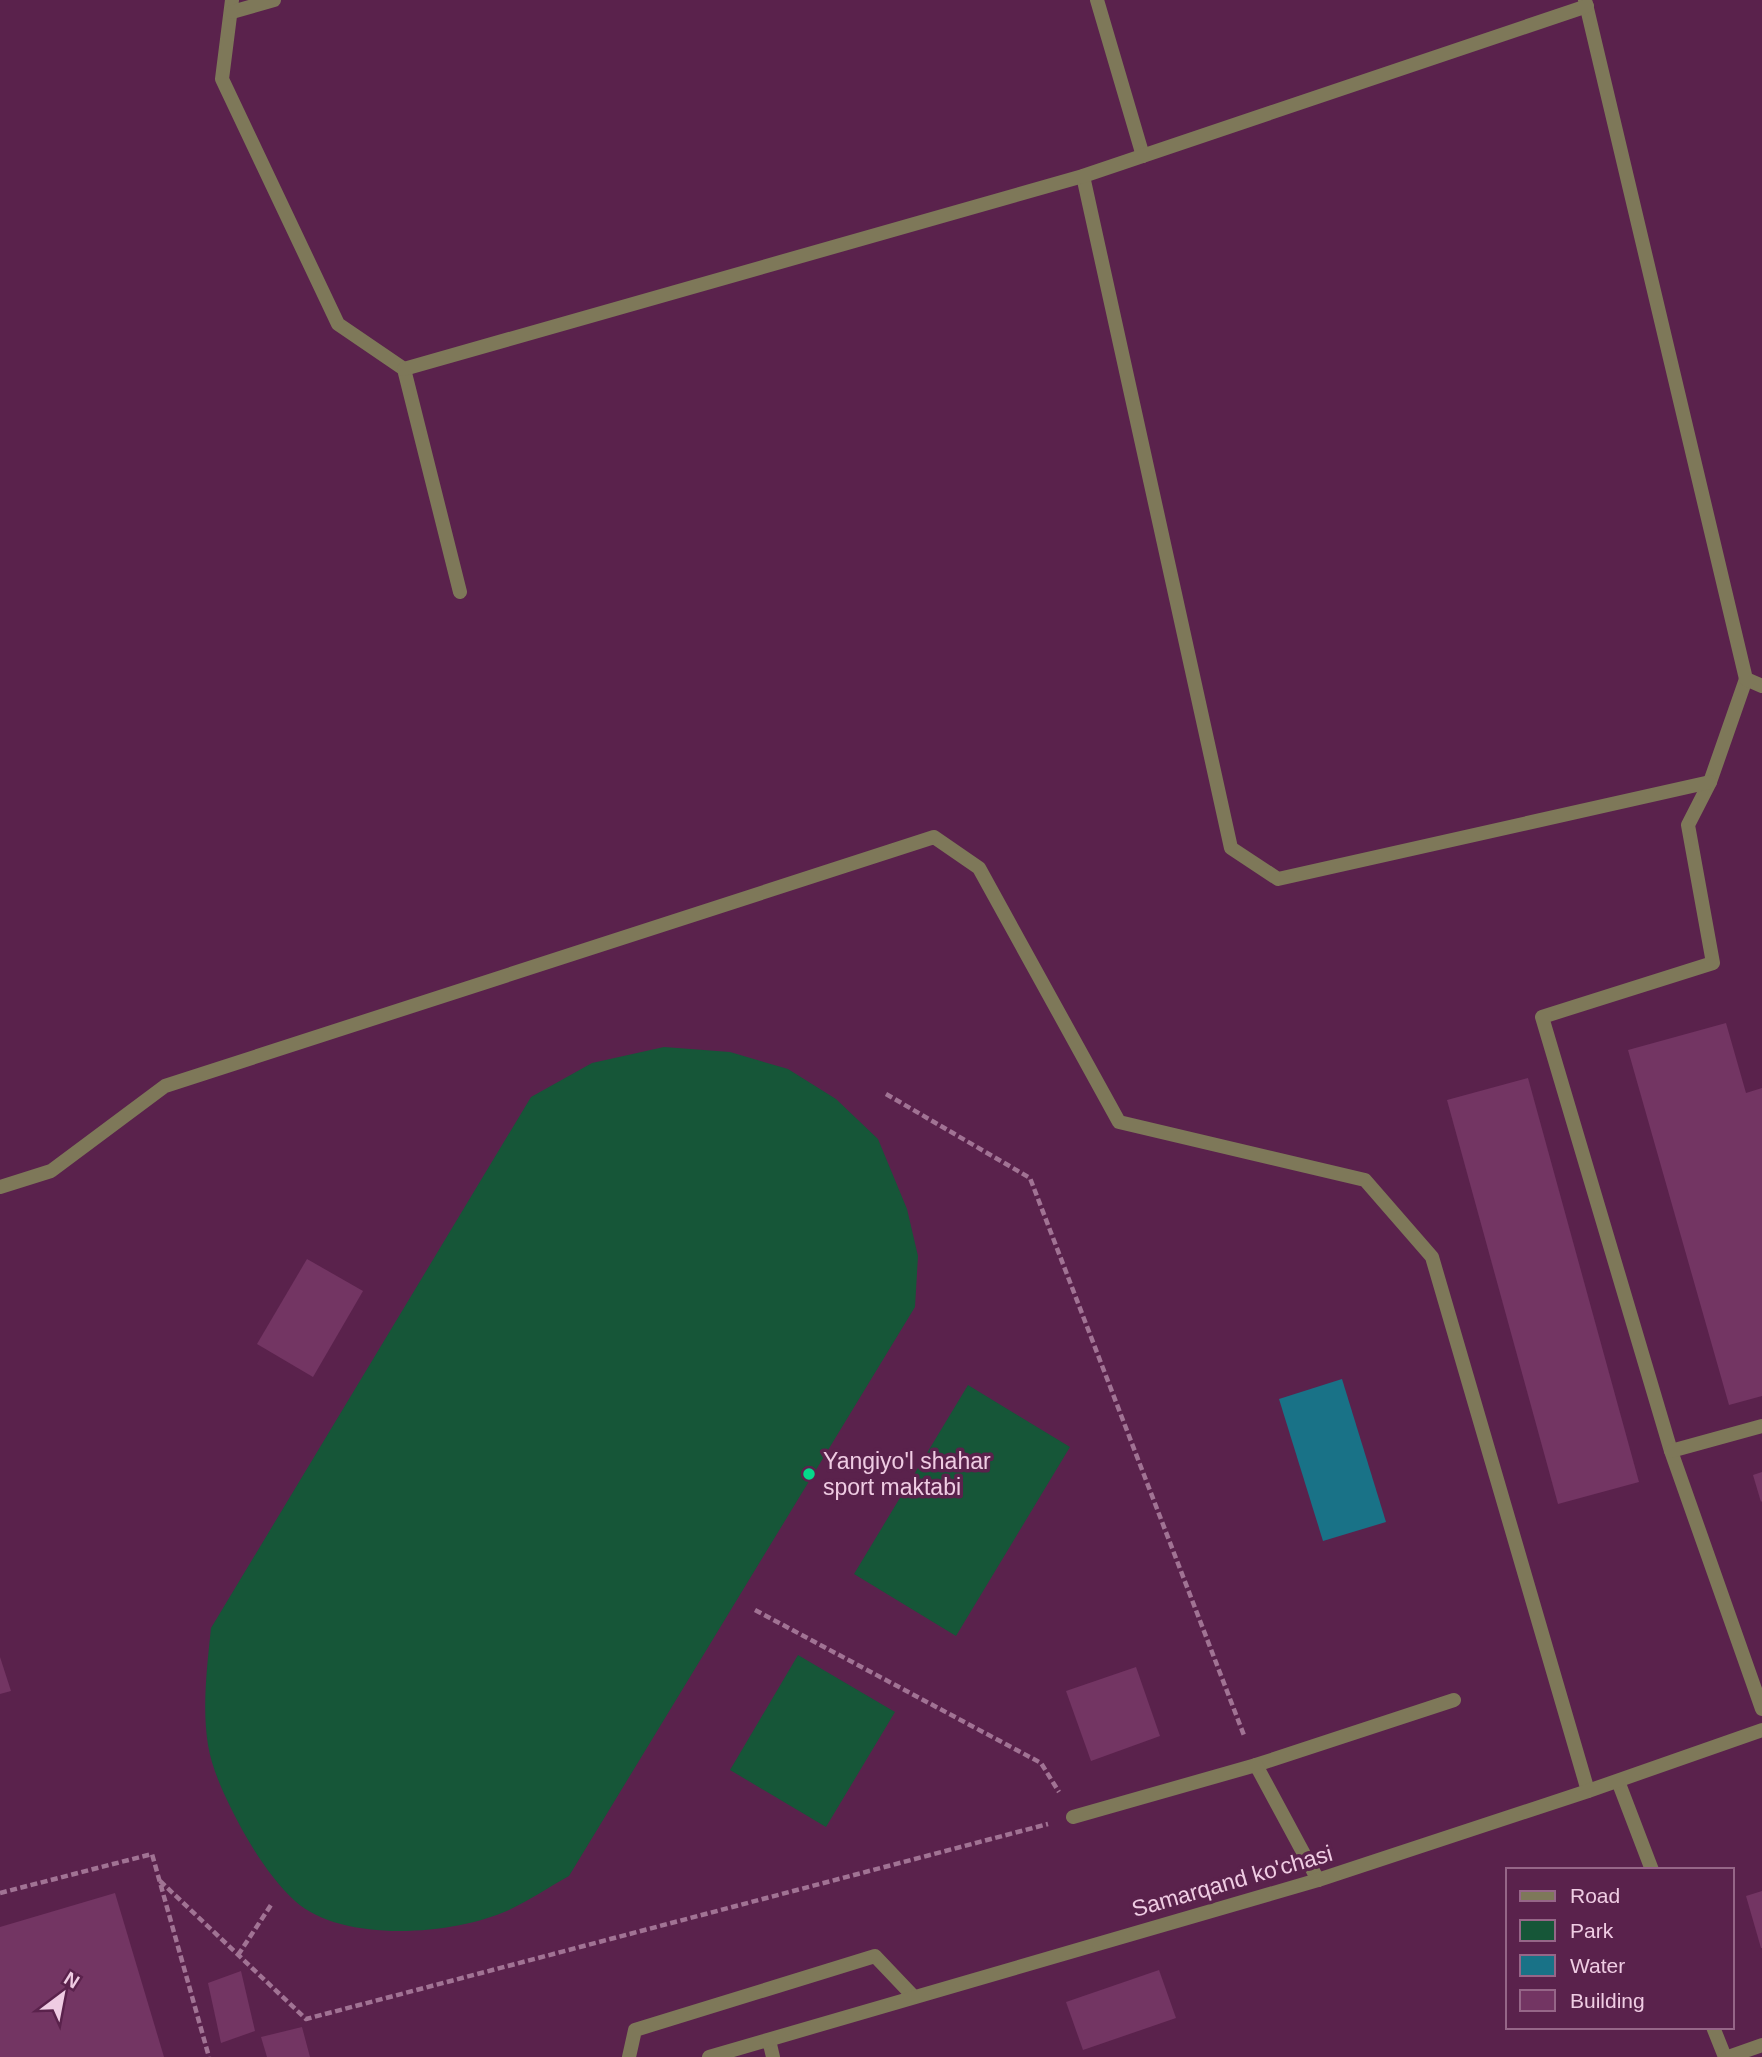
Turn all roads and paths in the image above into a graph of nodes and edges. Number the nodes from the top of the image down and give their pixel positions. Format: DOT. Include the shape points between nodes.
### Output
graph roads {
  1 [pos="274,0"];
  2 [pos="1097,0"];
  3 [pos="1586,3"];
  4 [pos="232,6"];
  5 [pos="1143,156"];
  6 [pos="1083,176"];
  7 [pos="404,369"];
  8 [pos="460,592"];
  9 [pos="1746,679"];
  10 [pos="1762,686"];
  11 [pos="1710,782"];
  12 [pos="886,1094"];
  13 [pos="0,1187"];
  14 [pos="1762,1426"];
  15 [pos="1671,1451"];
  16 [pos="755,1610"];
  17 [pos="1454,1700"];
  18 [pos="1762,1709"];
  19 [pos="1762,1730"];
  20 [pos="1256,1765"];
  21 [pos="1618,1781"];
  22 [pos="1588,1791"];
  23 [pos="1073,1817"];
  24 [pos="1651,1868"];
  25 [pos="1318,1880"];
  26 [pos="160,1881"];
  27 [pos="0,1893"];
  28 [pos="271,1905"];
  29 [pos="238,1955"];
  30 [pos="914,1997"];
  31 [pos="1714,2029"];
  32 [pos="769,2040"];
  33 [pos="1762,2045"];
  34 [pos="209,2057"];
  35 [pos="629,2057"];
  36 [pos="709,2057"];
  37 [pos="773,2057"];
  38 [pos="1726,2057"];
  1 -- 4 [label="street"];
  2 -- 5 [label="street"];
  3 -- 5 [label="street"];
  3 -- 9 [label="street"];
  4 -- 7 [label="street" via="222,79 332,312 338,324"];
  5 -- 6 [label="street"];
  6 -- 7 [label="street"];
  6 -- 11 [label="street" via="1231,848 1278,879"];
  7 -- 8 [label="street"];
  9 -- 10 [label="street"];
  9 -- 11 [label="street"];
  11 -- 15 [label="street" via="1688,825 1713,963 1542,1017"];
  12 -- 20 [label="path" via="1030,1178"];
  13 -- 22 [label="street" via="51,1171 165,1086 934,837 979,868 1119,1122 1365,1180 1432,1257"];
  14 -- 15 [label="street"];
  15 -- 18 [label="street"];
  16 -- 23 [label="path" via="1041,1762"];
  17 -- 20 [label="street"];
  19 -- 21 [label="street, Samarqand ko'chasi"];
  20 -- 23 [label="street"];
  20 -- 25 [label="street"];
  21 -- 22 [label="street, Samarqand ko'chasi"];
  21 -- 24 [label="street"];
  22 -- 25 [label="street, Samarqand ko'chasi"];
  23 -- 29 [label="path" via="306,2019"];
  25 -- 30 [label="street, Samarqand ko'chasi"];
  26 -- 27 [label="path" via="152,1854"];
  26 -- 29 [label="path"];
  26 -- 34 [label="path"];
  28 -- 29 [label="path"];
  30 -- 32 [label="street, Samarqand ko'chasi"];
  30 -- 35 [label="street" via="876,1956 635,2031"];
  31 -- 38 [label="street"];
  32 -- 36 [label="street, Samarqand ko'chasi"];
  32 -- 37 [label="street"];
  33 -- 38 [label="street"];
}
